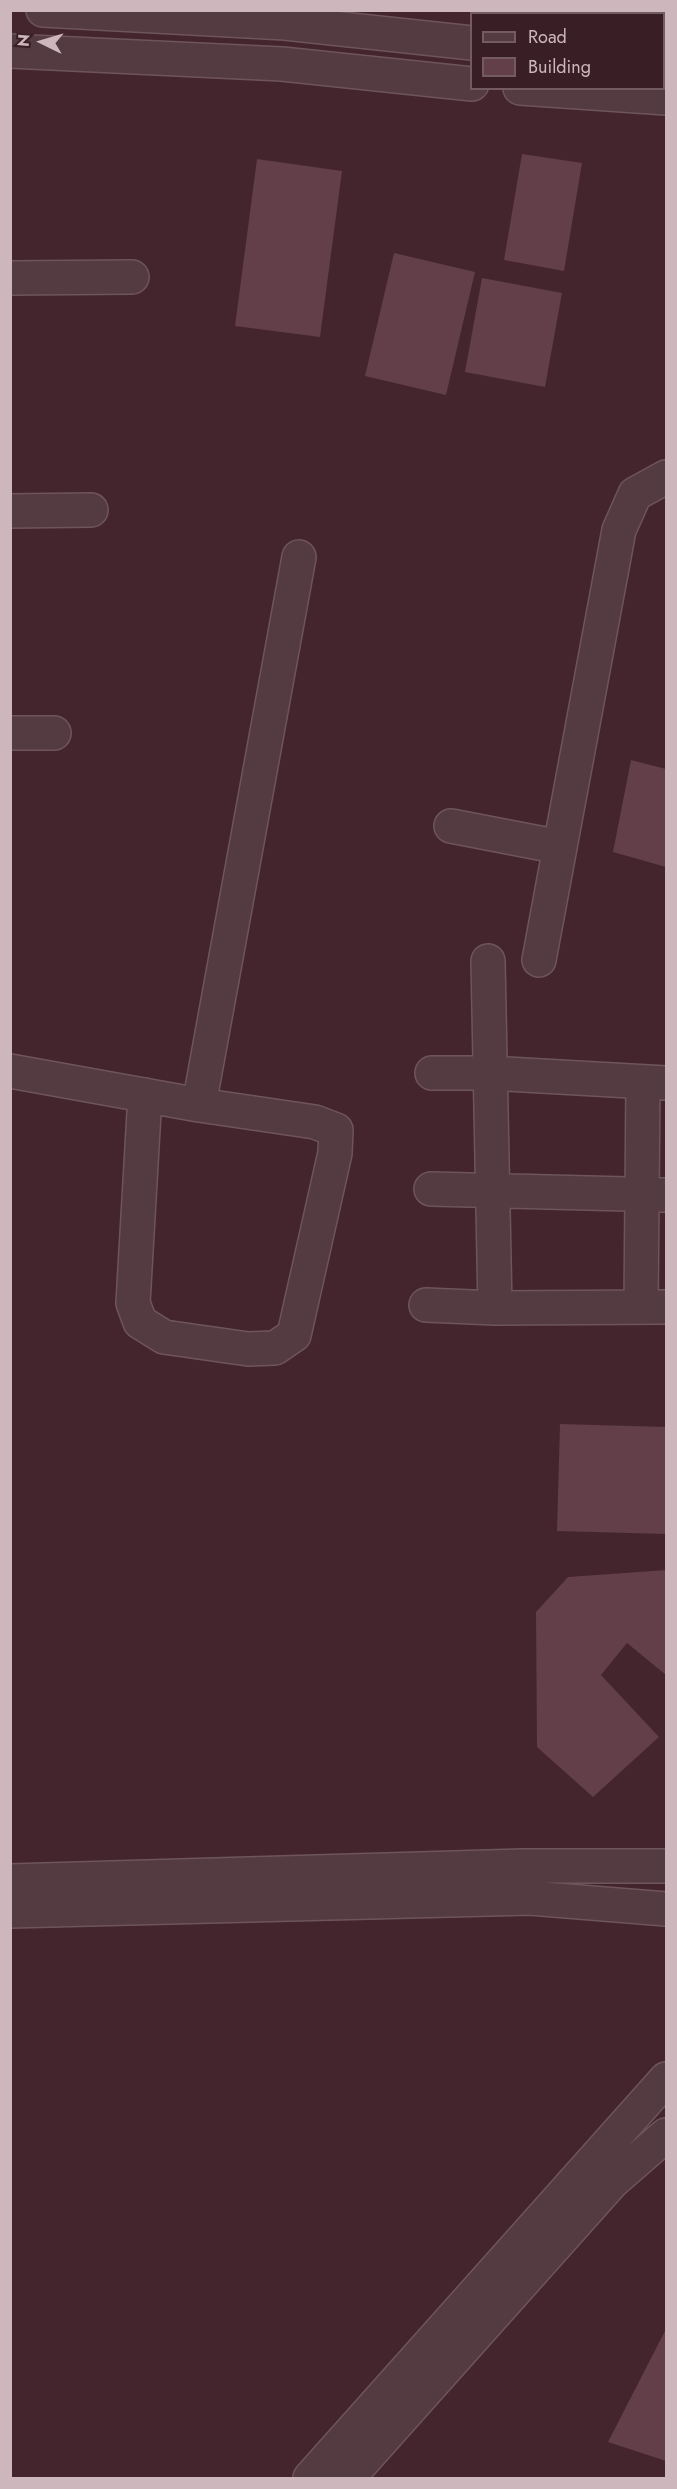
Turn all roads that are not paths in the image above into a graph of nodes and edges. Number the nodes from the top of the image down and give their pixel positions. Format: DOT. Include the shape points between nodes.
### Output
graph roads {
  1 [pos="43,10"];
  2 [pos="101,12"];
  3 [pos="470,43"];
  4 [pos="10,51"];
  5 [pos="470,84"];
  6 [pos="549,90"];
  7 [pos="666,98"];
  8 [pos="132,277"];
  9 [pos="10,278"];
  10 [pos="666,477"];
  11 [pos="91,510"];
  12 [pos="10,511"];
  13 [pos="299,557"];
  14 [pos="10,733"];
  15 [pos="54,733"];
  16 [pos="451,826"];
  17 [pos="560,847"];
  18 [pos="539,960"];
  19 [pos="488,961"];
  20 [pos="10,1071"];
  21 [pos="432,1072"];
  22 [pos="489,1073"];
  23 [pos="655,1083"];
  24 [pos="145,1095"];
  25 [pos="199,1105"];
  26 [pos="431,1189"];
  27 [pos="492,1190"];
  28 [pos="654,1195"];
  29 [pos="426,1305"];
  30 [pos="495,1308"];
  31 [pos="654,1308"];
  32 [pos="666,1866"];
  33 [pos="10,1881"];
  34 [pos="243,1890"];
  35 [pos="666,1909"];
  36 [pos="10,1911"];
  37 [pos="666,2079"];
  38 [pos="666,2135"];
  39 [pos="310,2478"];
  40 [pos="348,2478"];
  1 -- 2 [label="street"];
  2 -- 3 [label="street" via="285,23"];
  4 -- 5 [label="street" via="282,64"];
  6 -- 7 [label="street"];
  8 -- 9 [label="street"];
  10 -- 17 [label="street" via="635,494 619,530"];
  11 -- 12 [label="street"];
  13 -- 25 [label="street"];
  14 -- 15 [label="street"];
  16 -- 17 [label="street"];
  17 -- 18 [label="street"];
  19 -- 22 [label="street"];
  20 -- 24 [label="street"];
  21 -- 22 [label="street"];
  22 -- 23 [label="street"];
  22 -- 27 [label="street"];
  23 -- 28 [label="street"];
  24 -- 25 [label="street"];
  24 -- 25 [label="street" via="133,1303 140,1322 164,1337 248,1349 275,1348 294,1335 335,1153 336,1130 315,1122"];
  26 -- 27 [label="street"];
  27 -- 28 [label="street"];
  27 -- 30 [label="street"];
  28 -- 31 [label="street"];
  29 -- 30 [label="street"];
  30 -- 31 [label="street"];
  32 -- 34 [label="street" via="522,1866"];
  33 -- 34 [label="street"];
  34 -- 35 [label="street" via="530,1898"];
  34 -- 36 [label="street"];
  37 -- 39 [label="street"];
  38 -- 40 [label="street" via="612,2182"];
}
